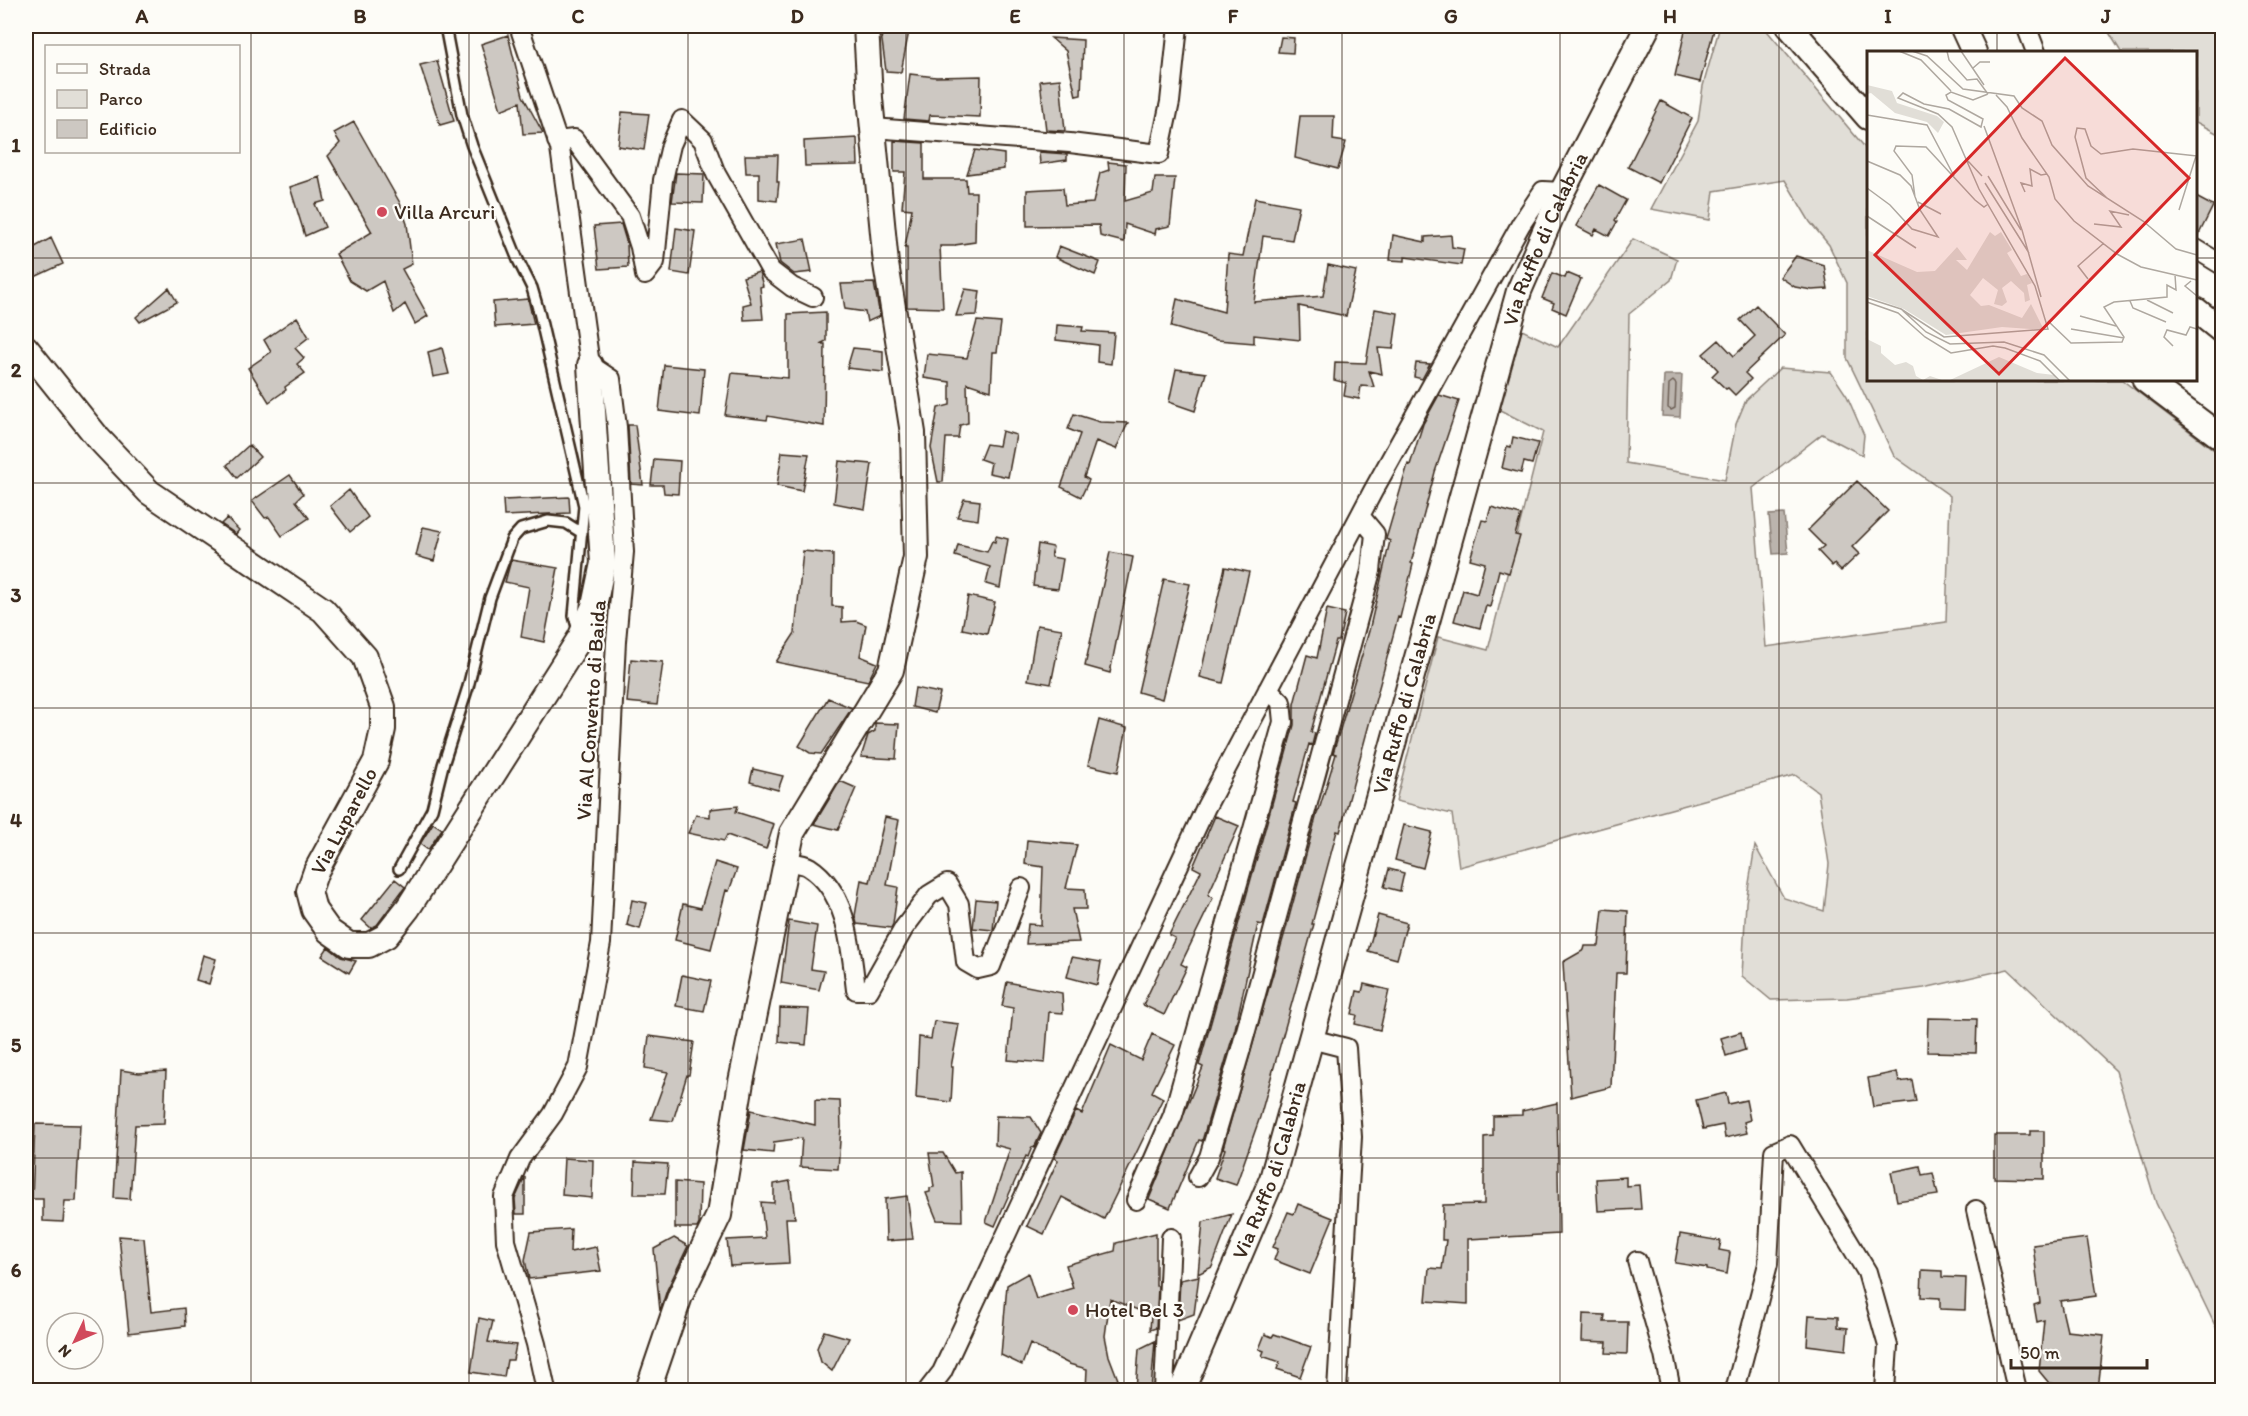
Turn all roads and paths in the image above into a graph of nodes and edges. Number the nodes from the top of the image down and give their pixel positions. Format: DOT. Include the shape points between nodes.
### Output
graph roads {
  1 [pos="445,26"];
  2 [pos="519,26"];
  3 [pos="866,26"];
  4 [pos="1178,26"];
  5 [pos="1648,26"];
  6 [pos="1790,26"];
  7 [pos="1962,26"];
  8 [pos="2026,26"];
  9 [pos="1974,51"];
  10 [pos="2036,51"];
  11 [pos="1867,115"];
  12 [pos="873,128"];
  13 [pos="557,141"];
  14 [pos="1562,192"];
  15 [pos="2197,250"];
  16 [pos="2223,265"];
  17 [pos="813,297"];
  18 [pos="2197,311"];
  19 [pos="2223,331"];
  20 [pos="26,348"];
  21 [pos="590,365"];
  22 [pos="2146,381"];
  23 [pos="2223,438"];
  24 [pos="1360,516"];
  25 [pos="582,533"];
  26 [pos="580,638"];
  27 [pos="1268,689"];
  28 [pos="786,862"];
  29 [pos="399,869"];
  30 [pos="1020,888"];
  31 [pos="1311,1039"];
  32 [pos="1198,1177"];
  33 [pos="1136,1200"];
  34 [pos="1976,1210"];
  35 [pos="1171,1238"];
  36 [pos="1637,1261"];
  37 [pos="546,1390"];
  38 [pos="648,1390"];
  39 [pos="928,1390"];
  40 [pos="1164,1390"];
  41 [pos="1182,1390"];
  42 [pos="1337,1390"];
  43 [pos="1671,1390"];
  44 [pos="1735,1390"];
  45 [pos="1885,1390"];
  46 [pos="2018,1390"];
  1 -- 25 [label="lane" via="472,146 539,312 584,506"];
  2 -- 13 [label="street"];
  3 -- 12 [label="street"];
  4 -- 12 [label="street" via="1170,102 1159,154"];
  5 -- 14 [label="street, Via Ruffo di Calabria"];
  6 -- 11 [label="street"];
  7 -- 9 [label="street"];
  8 -- 10 [label="street"];
  12 -- 28 [label="street" via="886,264 913,433 916,557 891,670 792,833"];
  13 -- 17 [label="street" via="574,139 630,216 645,275 655,262 663,180 682,120 702,140 716,174 771,271"];
  13 -- 21 [label="street"];
  14 -- 24 [label="street" via="1543,191 1521,224"];
  14 -- 31 [label="street, Via Ruffo di Calabria" via="1519,291"];
  15 -- 16 [label="street"];
  18 -- 19 [label="street"];
  20 -- 26 [label="street, Via Luparello" via="98,438 149,492 323,610 365,657 384,707 376,761 309,891 314,910 329,931 349,945 369,945 386,936 408,908"];
  21 -- 26 [label="street, Via Luparello" via="603,562 594,606"];
  21 -- 37 [label="street, Via Al Convento di Baida" via="611,379 624,552 601,943 578,1067 553,1114 520,1159 504,1197 506,1241"];
  22 -- 23 [label="street"];
  24 -- 27 [label="street"];
  24 -- 32 [label="street" via="1375,534 1371,571 1241,1049 1209,1157"];
  25 -- 26 [label="lane" via="574,616"];
  25 -- 29 [label="lane" via="566,523 548,521 521,529 512,538 490,598 432,809"];
  27 -- 33 [label="street" via="1281,702 1283,722 1173,1114"];
  27 -- 39 [label="street" via="1206,807 942,1372"];
  28 -- 30 [label="street" via="808,866 835,892 846,926 856,990 869,990 904,928 929,895 947,884 959,904 966,962 978,969 991,966"];
  28 -- 38 [label="street" via="741,1082 719,1215 680,1296"];
  31 -- 41 [label="street, Via Ruffo di Calabria" via="1272,1179"];
  31 -- 42 [label="street" via="1346,1048 1347,1059 1352,1137"];
  34 -- 46 [label="street"];
  35 -- 40 [label="street"];
  36 -- 43 [label="street"];
  44 -- 45 [label="street" via="1768,1264 1773,1152 1790,1145 1867,1272 1888,1346"];
}
